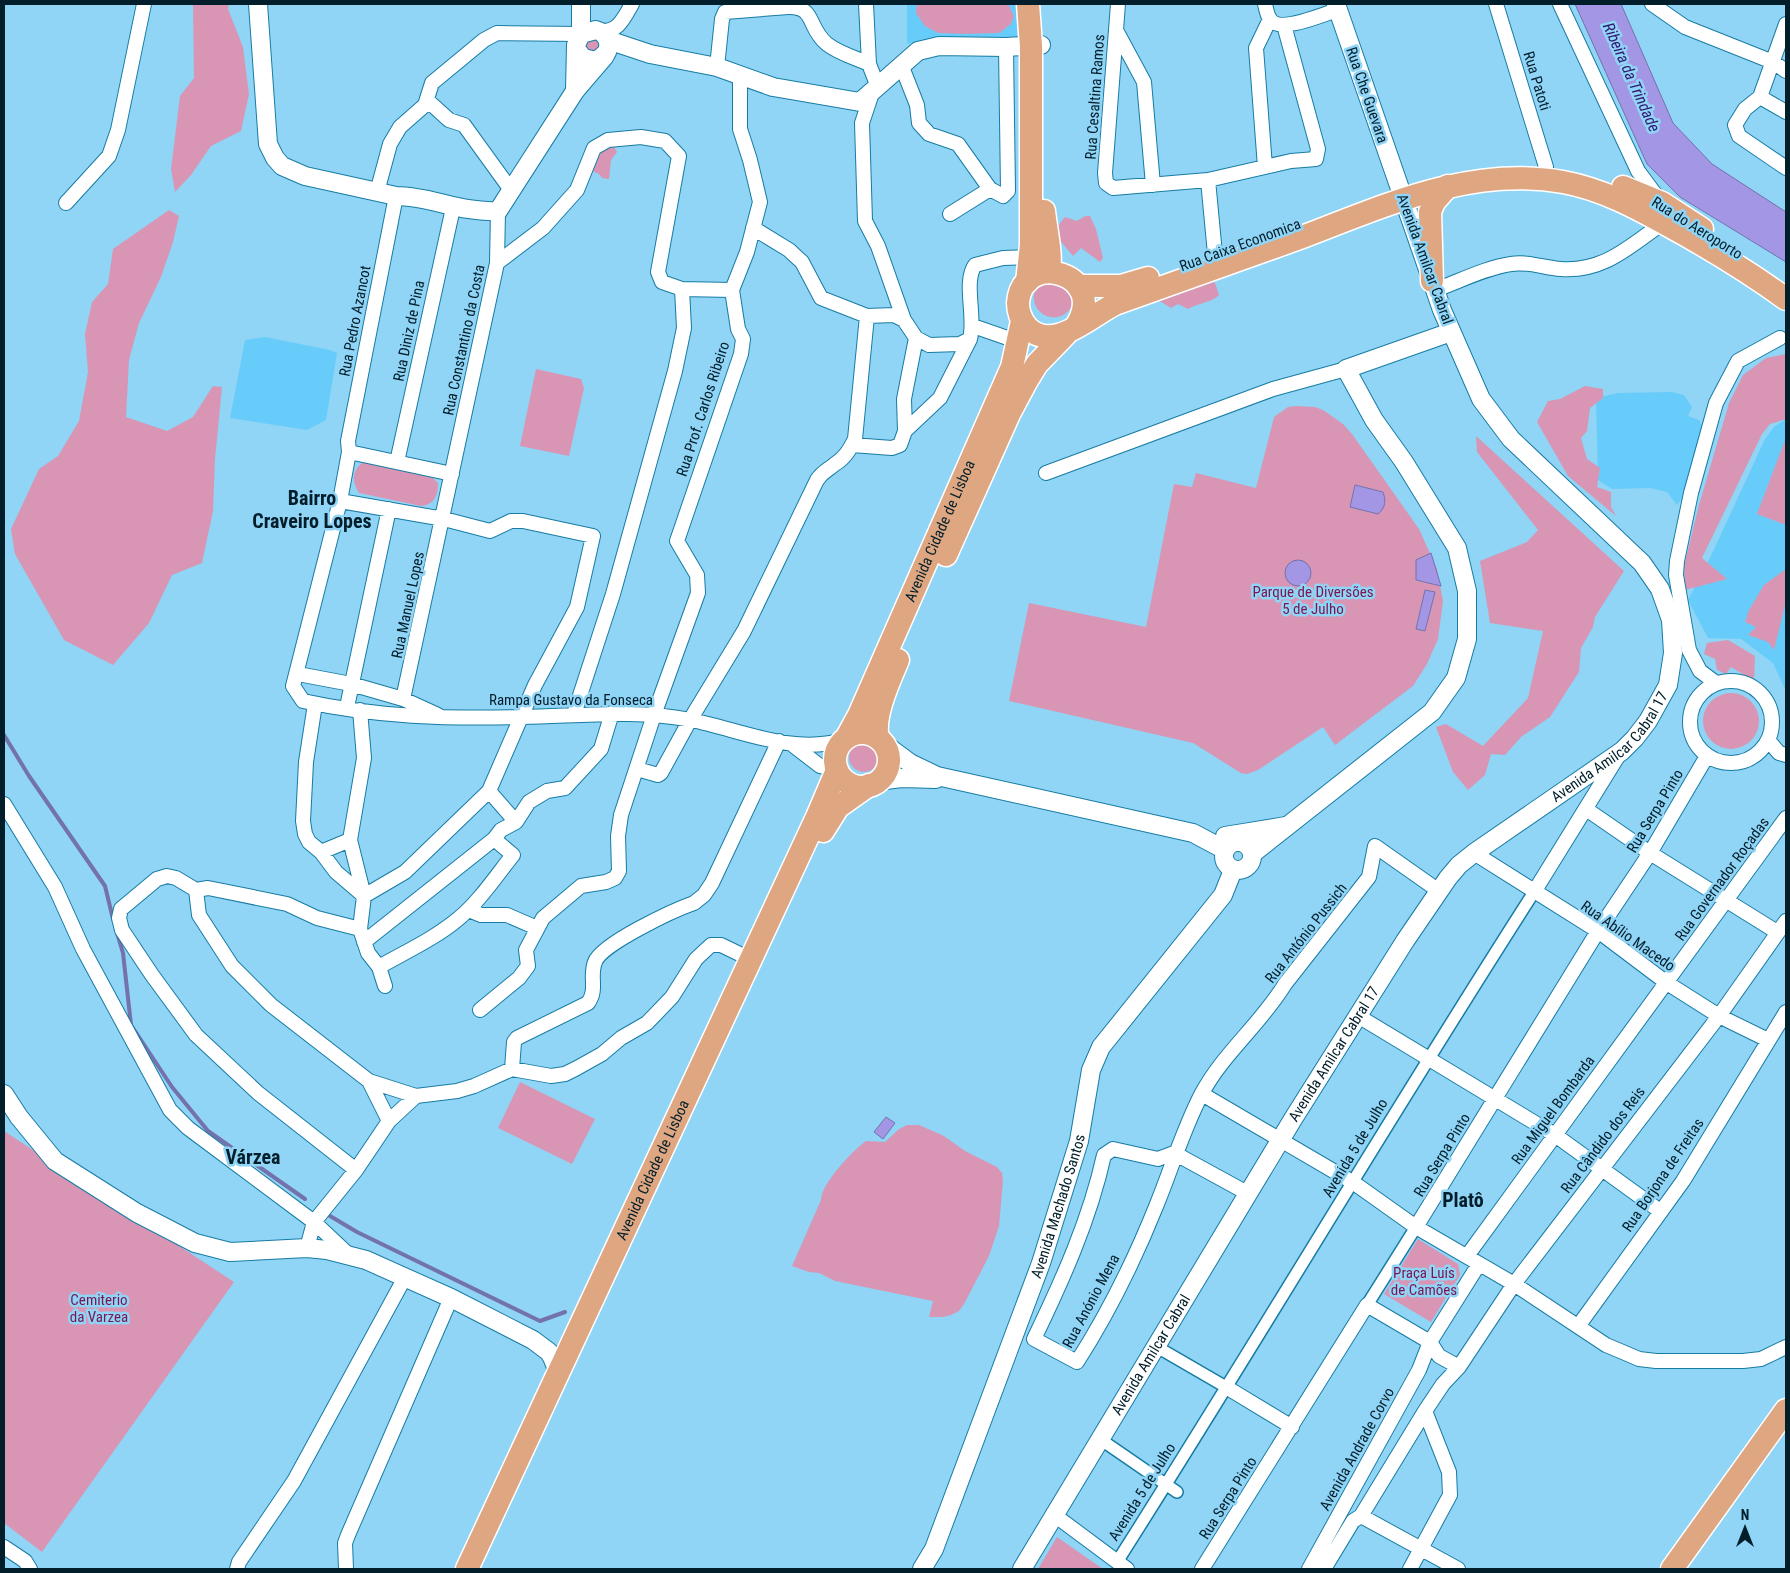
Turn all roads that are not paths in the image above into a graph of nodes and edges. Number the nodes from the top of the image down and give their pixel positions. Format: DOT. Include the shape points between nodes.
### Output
graph roads {
  1 [pos="144,4"];
  2 [pos="258,4"];
  3 [pos="581,4"];
  4 [pos="586,4"];
  5 [pos="632,4"];
  6 [pos="866,4"];
  7 [pos="1028,4"];
  8 [pos="1040,4"];
  9 [pos="1118,4"];
  10 [pos="1265,4"];
  11 [pos="1496,4"];
  12 [pos="1560,4"];
  13 [pos="1652,4"];
  14 [pos="788,5"];
  15 [pos="1337,7"];
  16 [pos="1270,19"];
  17 [pos="1786,24"];
  18 [pos="1284,25"];
  19 [pos="1116,30"];
  20 [pos="594,40"];
  21 [pos="1036,45"];
  22 [pos="1006,47"];
  23 [pos="1773,62"];
  24 [pos="869,64"];
  25 [pos="718,67"];
  26 [pos="902,67"];
  27 [pos="1786,71"];
  28 [pos="740,75"];
  29 [pos="875,90"];
  30 [pos="575,91"];
  31 [pos="1760,96"];
  32 [pos="427,100"];
  33 [pos="1786,112"];
  34 [pos="1265,167"];
  35 [pos="1546,167"];
  36 [pos="1786,168"];
  37 [pos="1208,180"];
  38 [pos="1153,185"];
  39 [pos="1448,186"];
  40 [pos="990,189"];
  41 [pos="511,190"];
  42 [pos="377,192"];
  43 [pos="1401,193"];
  44 [pos="396,196"];
  45 [pos="66,203"];
  46 [pos="453,208"];
  47 [pos="498,211"];
  48 [pos="1662,213"];
  49 [pos="950,214"];
  50 [pos="753,228"];
  51 [pos="1215,254"];
  52 [pos="1030,257"];
  53 [pos="497,263"];
  54 [pos="1049,272"];
  55 [pos="1027,282"];
  56 [pos="1786,285"];
  57 [pos="1078,286"];
  58 [pos="1434,286"];
  59 [pos="682,289"];
  60 [pos="732,290"];
  61 [pos="1786,299"];
  62 [pos="867,316"];
  63 [pos="904,320"];
  64 [pos="1070,331"];
  65 [pos="972,332"];
  66 [pos="1021,332"];
  67 [pos="1451,332"];
  68 [pos="916,338"];
  69 [pos="1780,338"];
  70 [pos="1346,369"];
  71 [pos="905,431"];
  72 [pos="852,445"];
  73 [pos="349,452"];
  74 [pos="397,462"];
  75 [pos="1046,473"];
  76 [pos="452,474"];
  77 [pos="340,501"];
  78 [pos="389,509"];
  79 [pos="444,519"];
  80 [pos="298,674"];
  81 [pos="1716,683"];
  82 [pos="351,684"];
  83 [pos="403,699"];
  84 [pos="316,704"];
  85 [pos="353,709"];
  86 [pos="612,713"];
  87 [pos="574,714"];
  88 [pos="654,715"];
  89 [pos="522,717"];
  90 [pos="444,718"];
  91 [pos="690,720"];
  92 [pos="845,738"];
  93 [pos="1768,740"];
  94 [pos="779,741"];
  95 [pos="880,741"];
  96 [pos="794,746"];
  97 [pos="1622,751"];
  98 [pos="1786,755"];
  99 [pos="1707,756"];
  100 [pos="637,769"];
  101 [pos="837,770"];
  102 [pos="961,782"];
  103 [pos="873,783"];
  104 [pos="489,791"];
  105 [pos="4,804"];
  106 [pos="1586,809"];
  107 [pos="1786,818"];
  108 [pos="516,822"];
  109 [pos="1288,826"];
  110 [pos="1204,838"];
  111 [pos="494,839"];
  112 [pos="350,840"];
  113 [pos="1225,850"];
  114 [pos="321,852"];
  115 [pos="1474,853"];
  116 [pos="1650,853"];
  117 [pos="1252,854"];
  118 [pos="1233,870"];
  119 [pos="196,890"];
  120 [pos="1439,890"];
  121 [pos="1534,892"];
  122 [pos="364,896"];
  123 [pos="1726,900"];
  124 [pos="469,910"];
  125 [pos="1786,921"];
  126 [pos="537,928"];
  127 [pos="1598,931"];
  128 [pos="1777,932"];
  129 [pos="362,935"];
  130 [pos="750,959"];
  131 [pos="379,967"];
  132 [pos="1667,983"];
  133 [pos="385,986"];
  134 [pos="480,1010"];
  135 [pos="1786,1012"];
  136 [pos="1358,1016"];
  137 [pos="1718,1016"];
  138 [pos="1768,1040"];
  139 [pos="1428,1057"];
  140 [pos="512,1069"];
  141 [pos="369,1081"];
  142 [pos="4,1094"];
  143 [pos="1202,1094"];
  144 [pos="416,1096"];
  145 [pos="1496,1098"];
  146 [pos="389,1121"];
  147 [pos="1555,1135"];
  148 [pos="1281,1139"];
  149 [pos="1174,1153"];
  150 [pos="356,1170"];
  151 [pos="1602,1170"];
  152 [pos="1354,1183"];
  153 [pos="1250,1194"];
  154 [pos="1660,1211"];
  155 [pos="314,1222"];
  156 [pos="1416,1227"];
  157 [pos="307,1248"];
  158 [pos="348,1254"];
  159 [pos="1467,1256"];
  160 [pos="1479,1264"];
  161 [pos="404,1279"];
  162 [pos="1514,1284"];
  163 [pos="451,1298"];
  164 [pos="1367,1305"];
  165 [pos="1579,1325"];
  166 [pos="533,1340"];
  167 [pos="573,1340"];
  168 [pos="1430,1342"];
  169 [pos="1157,1346"];
  170 [pos="1786,1347"];
  171 [pos="1459,1367"];
  172 [pos="554,1381"];
  173 [pos="1226,1387"];
  174 [pos="1786,1410"];
  175 [pos="1425,1411"];
  176 [pos="1292,1427"];
  177 [pos="1786,1431"];
  178 [pos="1100,1439"];
  179 [pos="1166,1485"];
  180 [pos="1177,1492"];
  181 [pos="1053,1514"];
  182 [pos="1361,1516"];
  183 [pos="4,1547"];
  184 [pos="1422,1550"];
  185 [pos="1122,1566"];
  186 [pos="30,1569"];
  187 [pos="237,1569"];
  188 [pos="346,1569"];
  189 [pos="467,1569"];
  190 [pos="483,1569"];
  191 [pos="922,1569"];
  192 [pos="1022,1569"];
  193 [pos="1202,1569"];
  194 [pos="1310,1569"];
  195 [pos="1324,1569"];
  196 [pos="1410,1569"];
  197 [pos="1458,1569"];
  198 [pos="1672,1569"];
  199 [pos="1690,1569"];
  1 -- 45 [label="street" via="118,130 109,156"];
  2 -- 42 [label="street" via="268,144 282,166 305,176"];
  3 -- 20 [label="street"];
  4 -- 20 [label="street"];
  5 -- 20 [label="street" via="616,28"];
  6 -- 24 [label="street"];
  7 -- 21 [label="main road"];
  8 -- 21 [label="main road"];
  9 -- 19 [label="street, Rua Cesaltina Ramos"];
  10 -- 16 [label="street"];
  11 -- 35 [label="street, Rua Patoti"];
  12 -- 48 [label="street" via="1638,171"];
  13 -- 23 [label="street" via="1685,27"];
  14 -- 24 [label="street" via="807,12 825,43"];
  14 -- 25 [label="street" via="725,12"];
  15 -- 18 [label="street"];
  15 -- 43 [label="street, Rua Che Guevara"];
  16 -- 18 [label="street" via="1275,24"];
  16 -- 34 [label="street" via="1256,48"];
  17 -- 23 [label="street"];
  18 -- 34 [label="street" via="1318,149 1316,159"];
  19 -- 38 [label="street" via="1144,82"];
  19 -- 38 [label="street, Rua Cesaltina Ramos" via="1106,183 1113,188"];
  20 -- 25 [label="street"];
  20 -- 30 [label="street"];
  20 -- 30 [label="street"];
  20 -- 32 [label="street" via="497,33 432,83"];
  21 -- 22 [label="street"];
  21 -- 52 [label="main road"];
  21 -- 54 [label="main road" via="1043,189 1051,259"];
  22 -- 26 [label="street" via="939,46 918,51"];
  22 -- 40 [label="street" via="1008,191 1003,196"];
  23 -- 27 [label="street"];
  23 -- 31 [label="street"];
  24 -- 29 [label="street"];
  25 -- 28 [label="street"];
  26 -- 29 [label="street"];
  26 -- 40 [label="street" via="917,104 919,123 929,134 958,144"];
  28 -- 29 [label="street" via="773,87 848,102 860,102"];
  28 -- 50 [label="street" via="740,128 760,202"];
  29 -- 63 [label="street" via="862,123 865,221 878,246"];
  30 -- 41 [label="street"];
  31 -- 33 [label="street"];
  31 -- 36 [label="street" via="1738,117 1736,130 1739,136"];
  32 -- 41 [label="street" via="449,120 464,125"];
  32 -- 42 [label="street" via="400,127 390,144"];
  34 -- 37 [label="street"];
  35 -- 43 [label="main road, Rua do Aeroporto" via="1479,166 1452,171"];
  35 -- 48 [label="main road, Rua do Aeroporto" via="1603,179"];
  37 -- 38 [label="street"];
  37 -- 51 [label="street"];
  39 -- 43 [label="main road, Rua do Aeroporto"];
  39 -- 48 [label="main road, Rua do Aeroporto" via="1499,179 1562,182"];
  39 -- 58 [label="main road" via="1430,212"];
  40 -- 49 [label="street"];
  41 -- 47 [label="street"];
  42 -- 44 [label="street"];
  43 -- 51 [label="main road, Rua Caixa Economica"];
  43 -- 58 [label="street, Avenida Amilcar Cabral"];
  43 -- 64 [label="main road" via="1116,304 1097,312"];
  44 -- 46 [label="street" via="409,196"];
  44 -- 73 [label="street, Rua Pedro Azancot" via="348,441"];
  46 -- 47 [label="street"];
  46 -- 74 [label="street, Rua Diniz de Pina"];
  47 -- 53 [label="street, Rua Constantino da Costa"];
  48 -- 56 [label="main road, Rua do Aeroporto"];
  48 -- 58 [label="street" via="1621,254 1595,266 1559,269 1514,263"];
  48 -- 61 [label="main road, Rua do Aeroporto"];
  50 -- 60 [label="street"];
  50 -- 62 [label="street" via="802,262 821,298"];
  51 -- 57 [label="main road, Rua Caixa Economica" via="1121,286"];
  52 -- 55 [label="main road"];
  52 -- 65 [label="street" via="1003,258 975,265 970,277"];
  53 -- 59 [label="street" via="543,228 577,190 594,148 608,140 641,137 665,141 679,156 658,272 662,282"];
  53 -- 76 [label="street, Rua Constantino da Costa"];
  54 -- 55 [label="main road"];
  54 -- 57 [label="main road" via="1069,277"];
  55 -- 66 [label="main road" via="1019,297"];
  57 -- 64 [label="main road" via="1084,308 1081,318"];
  58 -- 67 [label="street, Avenida Amilcar Cabral"];
  59 -- 60 [label="street"];
  59 -- 87 [label="street" via="684,328 675,371 613,594"];
  60 -- 88 [label="street, Rua Prof. Carlos Ribeiro" via="738,329 743,339 741,354 677,541 696,575 698,593"];
  62 -- 63 [label="street" via="894,315"];
  62 -- 72 [label="street"];
  63 -- 68 [label="street"];
  64 -- 66 [label="main road" via="1056,337"];
  64 -- 95 [label="main road, Avenida Cidade de Lisboa" via="1037,364 1010,412 889,680 876,730"];
  65 -- 66 [label="street"];
  65 -- 68 [label="street" via="960,344 944,346 929,345"];
  65 -- 71 [label="street" via="940,398"];
  66 -- 92 [label="main road, Avenida Cidade de Lisboa" via="1000,393 860,714"];
  67 -- 70 [label="street"];
  67 -- 97 [label="street, Avenida Amilcar Cabral 17" via="1481,398 1499,426 1642,563 1666,603 1673,638 1668,685 1648,721"];
  68 -- 71 [label="street" via="904,399"];
  69 -- 81 [label="street" via="1738,361 1716,403 1690,493 1677,561 1676,575 1689,650 1700,671"];
  70 -- 75 [label="street" via="1273,389"];
  70 -- 109 [label="street" via="1374,420 1458,548 1467,590 1467,639 1456,678 1432,712"];
  71 -- 72 [label="street" via="900,445 892,448"];
  72 -- 91 [label="street" via="847,454 824,470 817,480 744,631"];
  73 -- 74 [label="street"];
  73 -- 77 [label="street, Rua Pedro Azancot"];
  74 -- 76 [label="street"];
  76 -- 79 [label="street, Rua Constantino da Costa"];
  77 -- 78 [label="street"];
  77 -- 80 [label="street, Rua Pedro Azancot"];
  78 -- 79 [label="street"];
  78 -- 82 [label="street"];
  79 -- 83 [label="street, Rua Manuel Lopes"];
  79 -- 89 [label="street" via="490,531 511,521 523,521 593,536 577,607 535,685"];
  80 -- 82 [label="street, Rampa Gustavo da Fonseca"];
  80 -- 84 [label="street, Rua Pedro Azancot" via="294,686 296,693 303,701"];
  81 -- 93 [label="street" via="1744,683 1762,694 1771,713 1772,727"];
  81 -- 99 [label="street" via="1701,693 1690,714 1694,740"];
  82 -- 83 [label="street, Rampa Gustavo da Fonseca"];
  82 -- 85 [label="street"];
  83 -- 90 [label="street, Rampa Gustavo da Fonseca"];
  84 -- 85 [label="street"];
  84 -- 114 [label="street" via="306,762 303,821 309,842"];
  85 -- 90 [label="street"];
  85 -- 112 [label="street" via="364,758"];
  86 -- 87 [label="street, Rampa Gustavo da Fonseca"];
  86 -- 88 [label="street, Rampa Gustavo da Fonseca"];
  86 -- 108 [label="street" via="600,749 565,788 547,791 529,802"];
  87 -- 89 [label="street, Rampa Gustavo da Fonseca"];
  88 -- 91 [label="street, Rampa Gustavo da Fonseca"];
  88 -- 100 [label="street, Rua Prof. Carlos Ribeiro"];
  89 -- 90 [label="street, Rampa Gustavo da Fonseca"];
  89 -- 104 [label="street"];
  91 -- 94 [label="street, Rampa Gustavo da Fonseca"];
  91 -- 100 [label="street" via="661,774"];
  92 -- 95 [label="main road" via="857,733 868,734"];
  92 -- 96 [label="street, Rampa Gustavo da Fonseca" via="819,745"];
  92 -- 101 [label="main road" via="836,754"];
  93 -- 98 [label="street" via="1779,753"];
  93 -- 99 [label="street" via="1760,752 1741,762 1727,763"];
  94 -- 96 [label="street, Rampa Gustavo da Fonseca"];
  94 -- 140 [label="street" via="704,895 608,946 595,960 592,975 594,995 588,1003 517,1038"];
  95 -- 102 [label="street" via="910,763 937,776"];
  95 -- 103 [label="main road" via="888,759 887,768"];
  96 -- 101 [label="street, Rampa Gustavo da Fonseca" via="820,766"];
  97 -- 106 [label="street, Avenida 5 de Julho"];
  97 -- 115 [label="street, Avenida Amilcar Cabral 17"];
  99 -- 116 [label="street, Rua Serpa Pinto"];
  100 -- 126 [label="street, Rua Prof. Carlos Ribeiro" via="621,815 619,870 614,878 580,886 543,918"];
  101 -- 103 [label="main road" via="854,785"];
  101 -- 130 [label="main road, Avenida Cidade de Lisboa"];
  102 -- 103 [label="street" via="915,777"];
  102 -- 110 [label="street"];
  103 -- 190 [label="main road, Avenida Cidade de Lisboa" via="838,807 825,827"];
  104 -- 108 [label="street"];
  104 -- 122 [label="street" via="405,872"];
  105 -- 155 [label="street" via="55,887 83,949 170,1110 188,1128"];
  106 -- 116 [label="street"];
  106 -- 121 [label="street, Avenida 5 de Julho"];
  107 -- 123 [label="street, Rua Governador Roçadas"];
  108 -- 111 [label="street" via="501,830"];
  109 -- 110 [label="street"];
  109 -- 117 [label="street"];
  110 -- 113 [label="street"];
  111 -- 124 [label="street" via="513,855"];
  111 -- 129 [label="street"];
  112 -- 114 [label="street"];
  112 -- 122 [label="street"];
  113 -- 117 [label="street" via="1232,843 1242,842"];
  113 -- 118 [label="street" via="1224,862"];
  114 -- 122 [label="street" via="336,872"];
  115 -- 120 [label="street, Avenida Amilcar Cabral 17" via="1459,865"];
  115 -- 121 [label="street, Rua Abílio Macedo"];
  116 -- 123 [label="street"];
  116 -- 127 [label="street, Rua Serpa Pinto"];
  117 -- 118 [label="street" via="1246,868"];
  118 -- 191 [label="street, Avenida Machado Santos" via="1223,895 1101,1047 1091,1070 1078,1141 1041,1263 934,1549"];
  119 -- 129 [label="street" via="208,888 287,904"];
  119 -- 141 [label="street" via="200,914 232,966 271,1005"];
  119 -- 150 [label="street" via="176,878 157,879 121,909 122,930 196,1035 258,1093"];
  120 -- 136 [label="street, Avenida Amilcar Cabral 17"];
  120 -- 143 [label="street, Rua António Pussich" via="1375,846 1370,877 1285,984 1276,1000 1233,1048"];
  121 -- 127 [label="street, Rua Abílio Macedo"];
  121 -- 139 [label="street, Avenida 5 de Julho"];
  122 -- 129 [label="street"];
  123 -- 128 [label="street"];
  123 -- 132 [label="street, Rua Governador Roçadas"];
  124 -- 126 [label="street" via="481,915 507,915"];
  124 -- 131 [label="street" via="436,934"];
  125 -- 128 [label="street, Rua Cândido dos Reis"];
  126 -- 134 [label="street, Rua Prof. Carlos Ribeiro" via="526,950 528,966 519,978"];
  127 -- 132 [label="street, Rua Abílio Macedo"];
  127 -- 145 [label="street, Rua Serpa Pinto"];
  128 -- 137 [label="street, Rua Cândido dos Reis"];
  129 -- 131 [label="street" via="368,954"];
  130 -- 140 [label="street" via="721,945 712,945 696,959 663,1008 602,1054 565,1074 551,1076"];
  130 -- 167 [label="main road, Avenida Cidade de Lisboa"];
  131 -- 133 [label="street"];
  132 -- 137 [label="street, Rua Abílio Macedo"];
  132 -- 147 [label="street, Rua Miguel Bombarda"];
  135 -- 138 [label="street, Rua Borjona de Freitas"];
  136 -- 139 [label="street"];
  136 -- 148 [label="street, Avenida Amilcar Cabral 17"];
  137 -- 138 [label="street, Rua Abílio Macedo"];
  137 -- 151 [label="street, Rua Cândido dos Reis"];
  138 -- 154 [label="street, Rua Borjona de Freitas" via="1683,1181"];
  139 -- 145 [label="street"];
  139 -- 152 [label="street, Avenida 5 de Julho"];
  140 -- 144 [label="street" via="457,1092"];
  141 -- 144 [label="street"];
  141 -- 146 [label="street"];
  142 -- 157 [label="street" via="55,1161 137,1212 195,1243 230,1252"];
  143 -- 148 [label="street"];
  143 -- 149 [label="street, Rua Anónio Mena"];
  144 -- 146 [label="street"];
  145 -- 147 [label="street"];
  145 -- 156 [label="street, Rua Serpa Pinto"];
  146 -- 150 [label="street"];
  147 -- 151 [label="street"];
  147 -- 159 [label="street, Rua Miguel Bombarda"];
  148 -- 152 [label="street"];
  148 -- 153 [label="street, Avenida Amilcar Cabral"];
  149 -- 149 [label="street, Rua Anónio Mena" via="1168,1176 1137,1250 1099,1327 1077,1362 1034,1339 1065,1271 1098,1181 1104,1155 1113,1149 1158,1159"];
  149 -- 153 [label="street"];
  150 -- 155 [label="street"];
  151 -- 154 [label="street"];
  151 -- 162 [label="street, Rua Cândido dos Reis"];
  152 -- 156 [label="street"];
  152 -- 173 [label="street, Avenida 5 de Julho"];
  153 -- 169 [label="street, Avenida Amilcar Cabral"];
  154 -- 165 [label="street, Rua Borjona de Freitas"];
  155 -- 157 [label="street"];
  155 -- 158 [label="street"];
  156 -- 159 [label="street"];
  156 -- 164 [label="street, Rua Serpa Pinto"];
  157 -- 158 [label="street"];
  158 -- 161 [label="street"];
  159 -- 160 [label="street"];
  160 -- 162 [label="street"];
  160 -- 168 [label="street, Avenida Andrade Corvo"];
  161 -- 163 [label="street"];
  161 -- 187 [label="street" via="294,1481"];
  162 -- 165 [label="street"];
  162 -- 171 [label="street, Rua Cândido dos Reis"];
  163 -- 166 [label="street"];
  163 -- 188 [label="street" via="348,1535 345,1543"];
  164 -- 168 [label="street"];
  164 -- 176 [label="street, Rua Serpa Pinto"];
  165 -- 170 [label="street" via="1624,1353 1656,1361 1743,1361 1761,1359"];
  166 -- 167 [label="street" via="555,1346"];
  166 -- 172 [label="street" via="550,1352 556,1367"];
  167 -- 172 [label="main road, Avenida Cidade de Lisboa"];
  168 -- 171 [label="street" via="1439,1356"];
  168 -- 194 [label="street, Avenida Andrade Corvo" via="1419,1370"];
  169 -- 173 [label="street"];
  169 -- 178 [label="street, Avenida Amilcar Cabral"];
  171 -- 175 [label="street, Avenida Andrade Corvo"];
  172 -- 189 [label="main road, Avenida Cidade de Lisboa"];
  173 -- 176 [label="street"];
  173 -- 179 [label="street, Avenida 5 de Julho"];
  174 -- 198 [label="main road"];
  175 -- 182 [label="street, Avenida Andrade Corvo"];
  175 -- 184 [label="street" via="1451,1487 1448,1502"];
  176 -- 193 [label="street, Rua Serpa Pinto"];
  177 -- 199 [label="main road"];
  178 -- 179 [label="street"];
  178 -- 181 [label="street, Avenida Amilcar Cabral"];
  179 -- 180 [label="street"];
  179 -- 185 [label="street, Avenida 5 de Julho"];
  181 -- 185 [label="street"];
  181 -- 192 [label="street, Avenida Amilcar Cabral"];
  182 -- 184 [label="street"];
  182 -- 195 [label="street, Avenida Andrade Corvo" via="1353,1521"];
  183 -- 186 [label="street" via="25,1561"];
  184 -- 196 [label="street"];
  184 -- 197 [label="street"];
}
